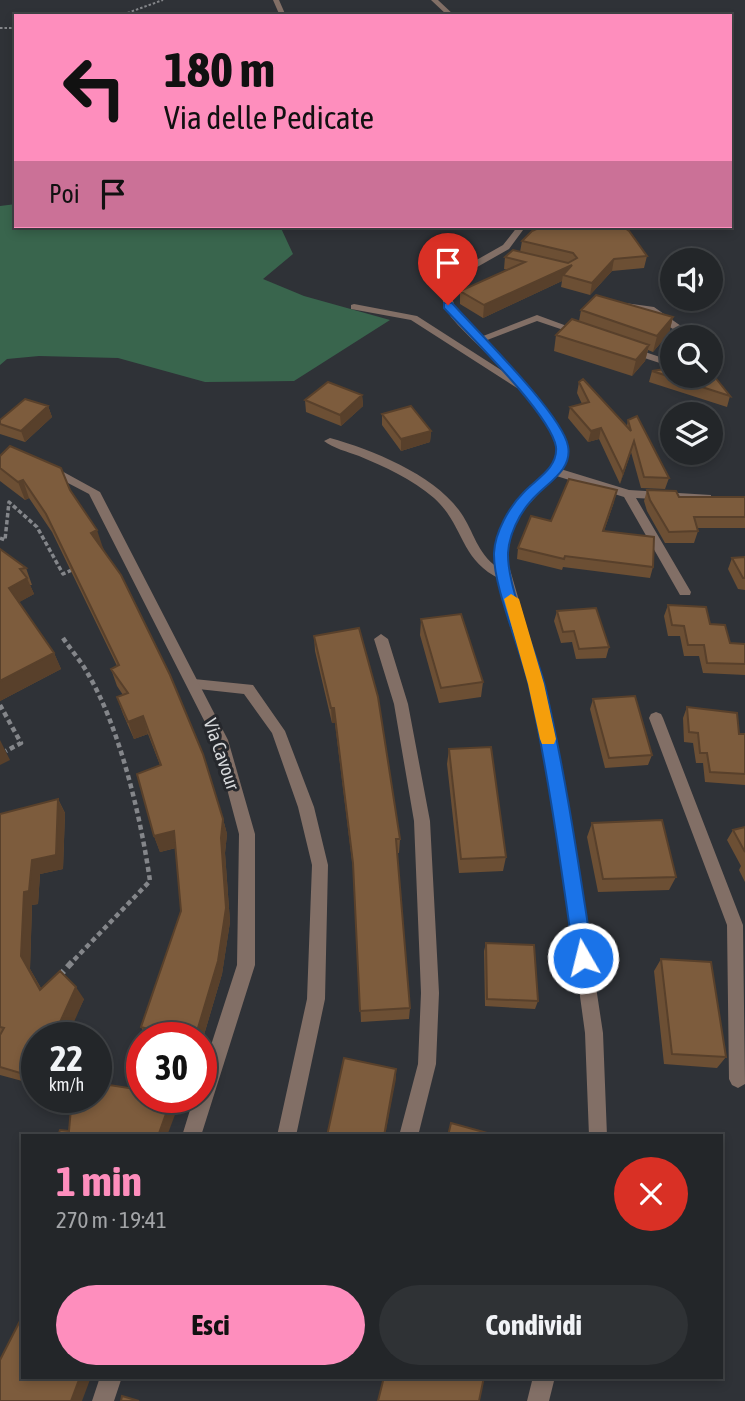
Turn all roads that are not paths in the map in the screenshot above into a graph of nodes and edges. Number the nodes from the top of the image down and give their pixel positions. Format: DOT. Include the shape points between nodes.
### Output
graph roads {
  1 [pos="434,0"];
  2 [pos="450,14"];
  3 [pos="521,228"];
  4 [pos="614,305"];
  5 [pos="354,307"];
  6 [pos="674,325"];
  7 [pos="589,336"];
  8 [pos="478,340"];
  9 [pos="616,345"];
  10 [pos="660,360"];
  11 [pos="521,386"];
  12 [pos="330,441"];
  13 [pos="32,461"];
  14 [pos="554,471"];
  15 [pos="628,494"];
  16 [pos="711,498"];
  17 [pos="504,576"];
  18 [pos="685,592"];
  19 [pos="381,639"];
  20 [pos="194,684"];
  21 [pos="656,718"];
  22 [pos="740,927"];
  23 [pos="738,1079"];
  24 [pos="192,1134"];
  25 [pos="286,1134"];
  26 [pos="409,1134"];
  27 [pos="598,1134"];
  28 [pos="110,1379"];
  29 [pos="544,1379"];
  30 [pos="103,1401"];
  31 [pos="538,1401"];
  1 -- 2 [label="street"];
  3 -- 8 [label="street" via="503,254 453,277 444,288 448,305"];
  4 -- 6 [label="street" via="651,309"];
  5 -- 11 [label="street" via="414,318"];
  7 -- 8 [label="street" via="537,318"];
  8 -- 11 [label="street"];
  9 -- 10 [label="street"];
  11 -- 14 [label="street" via="559,438 563,454"];
  12 -- 17 [label="street" via="385,464 434,493 458,519 476,557"];
  13 -- 20 [label="street, Via Cavour" via="94,492"];
  14 -- 15 [label="street"];
  14 -- 17 [label="street" via="514,514 502,546"];
  15 -- 16 [label="street"];
  15 -- 18 [label="street"];
  17 -- 27 [label="street" via="536,684 558,783 594,1033"];
  19 -- 26 [label="street" via="401,704 422,821 430,993 427,1064"];
  20 -- 24 [label="street, Via Cavour" via="221,740 247,834 246,965"];
  20 -- 25 [label="street" via="248,689 278,732 306,807 320,865 316,999"];
  21 -- 22 [label="street"];
  22 -- 23 [label="street"];
  28 -- 30 [label="street"];
  29 -- 31 [label="street"];
}
